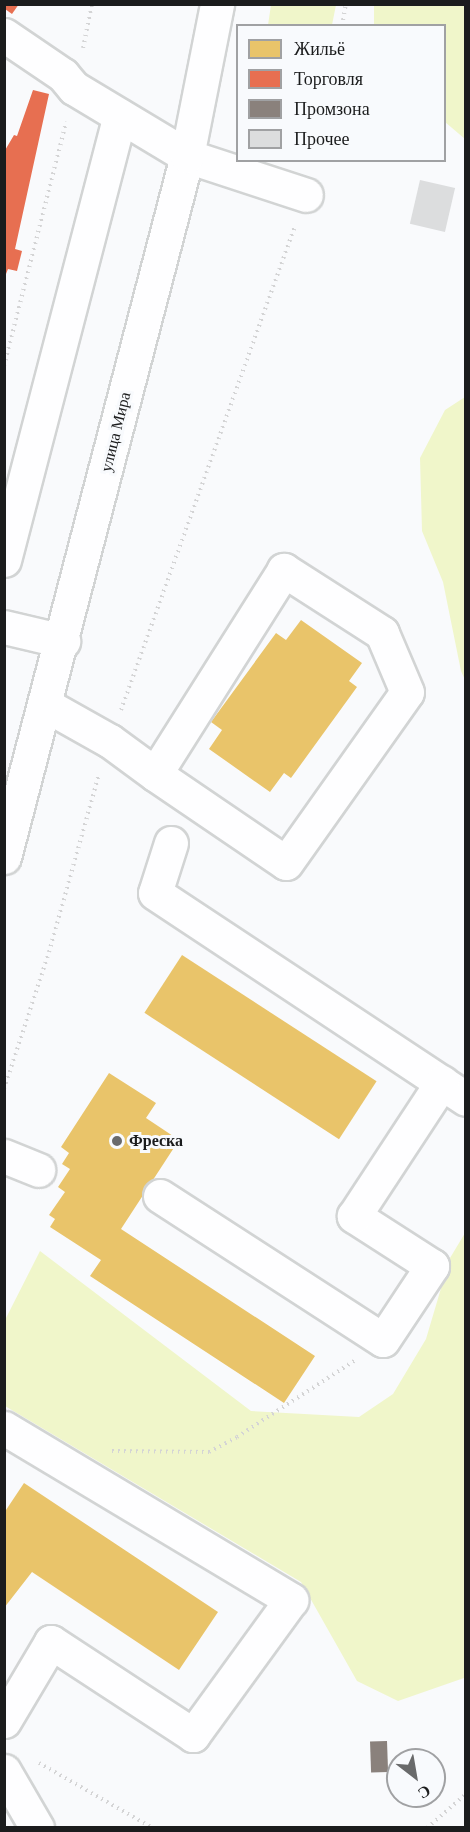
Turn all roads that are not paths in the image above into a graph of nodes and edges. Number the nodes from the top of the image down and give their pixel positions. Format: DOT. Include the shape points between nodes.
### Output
graph roads {
  1 [pos="217,4"];
  2 [pos="4,35"];
  3 [pos="120,116"];
  4 [pos="187,156"];
  5 [pos="306,195"];
  6 [pos="4,560"];
  7 [pos="4,627"];
  8 [pos="63,640"];
  9 [pos="46,705"];
  10 [pos="16,771"];
  11 [pos="154,774"];
  12 [pos="171,843"];
  13 [pos="4,857"];
  14 [pos="454,1090"];
  15 [pos="4,1156"];
  16 [pos="38,1170"];
  17 [pos="160,1196"];
  18 [pos="4,1428"];
  19 [pos="4,1721"];
  20 [pos="19,1765"];
  21 [pos="37,1827"];
  1 -- 4 [label="main road, улица Мира"];
  2 -- 3 [label="main road" via="63,75 74,88"];
  3 -- 4 [label="main road"];
  3 -- 6 [label="main road"];
  4 -- 5 [label="main road"];
  4 -- 8 [label="main road, улица Мира"];
  7 -- 8 [label="main road"];
  8 -- 9 [label="main road, улица Мира"];
  9 -- 10 [label="main road, улица Мира"];
  9 -- 11 [label="main road" via="110,741"];
  10 -- 13 [label="main road, улица Мира"];
  11 -- 11 [label="main road" via="284,570 382,633 406,692 286,863"];
  12 -- 14 [label="main road" via="155,893"];
  14 -- 17 [label="main road" via="354,1216 432,1266 383,1340"];
  15 -- 16 [label="main road"];
  18 -- 19 [label="main road" via="291,1600 193,1736 51,1642"];
  20 -- 21 [label="main road"];
}
